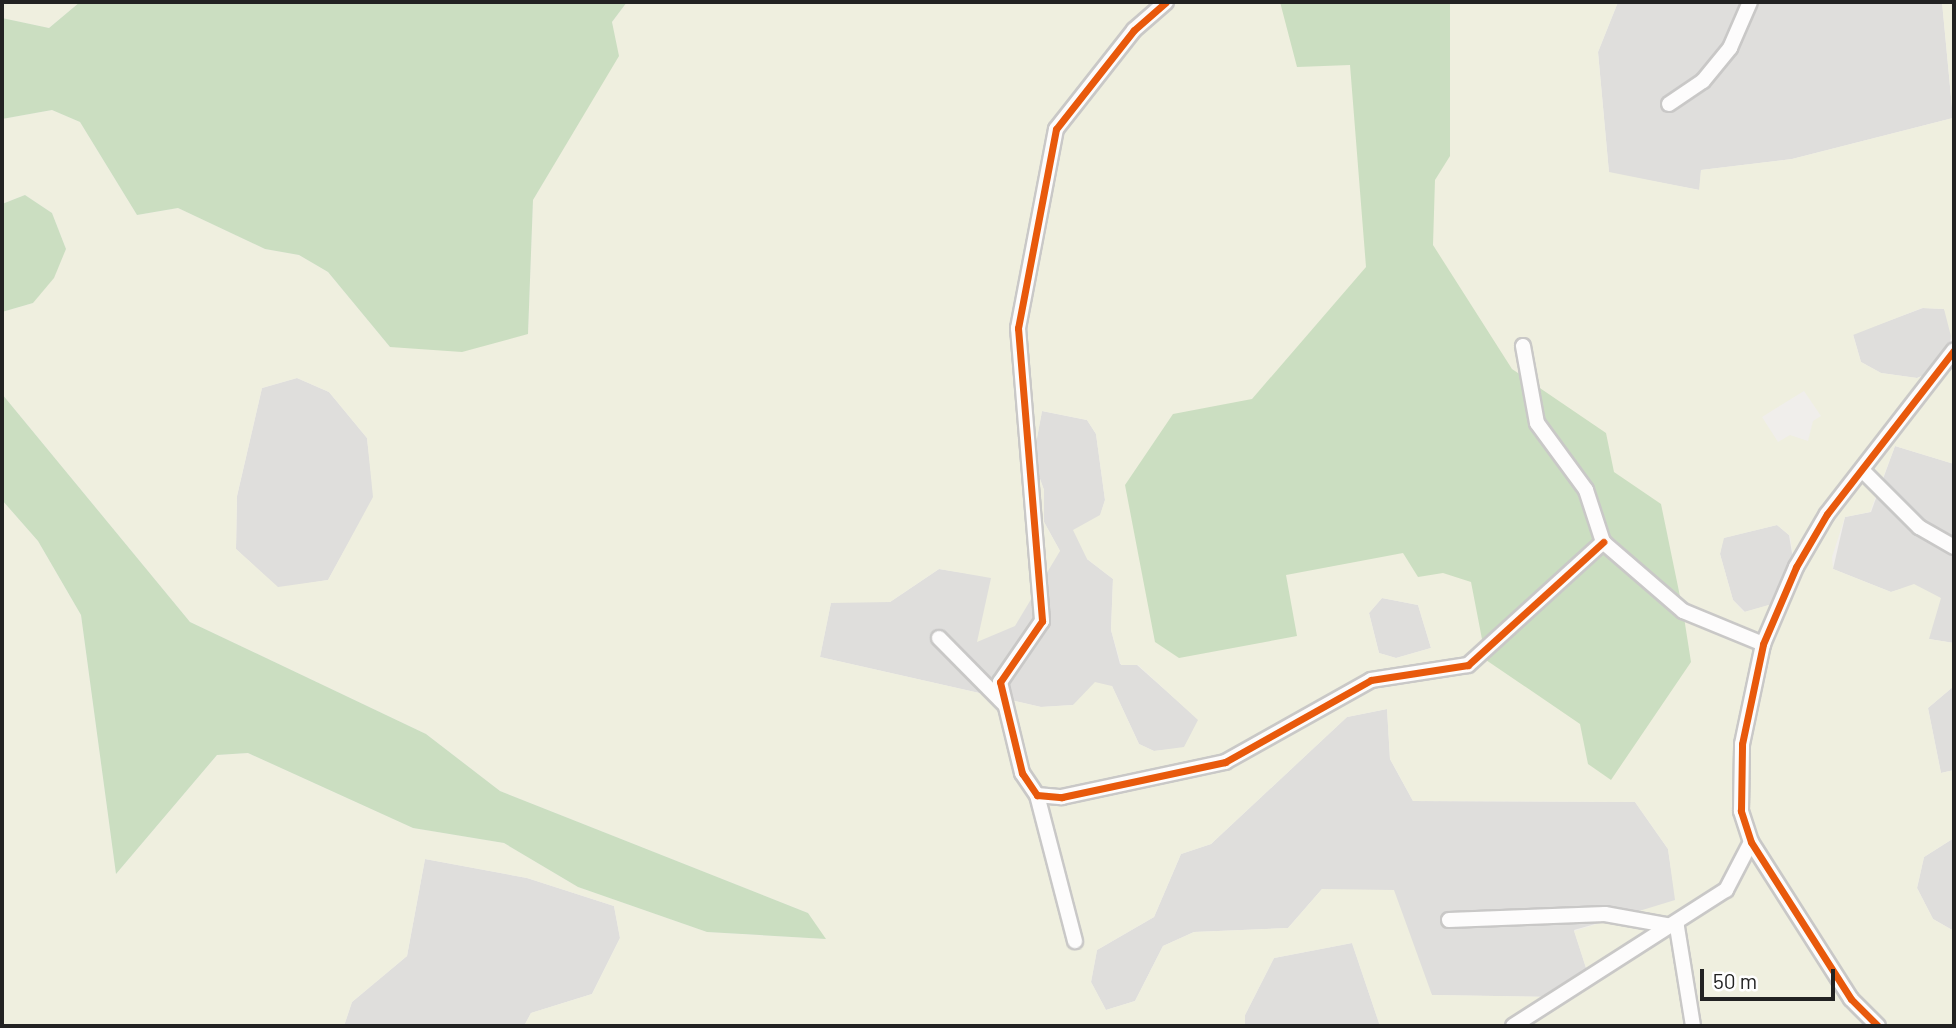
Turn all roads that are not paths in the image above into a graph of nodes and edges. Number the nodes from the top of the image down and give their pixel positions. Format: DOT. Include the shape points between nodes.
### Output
graph roads {
  1 [pos="1166,2"];
  2 [pos="1750,2"];
  3 [pos="1669,104"];
  4 [pos="1523,346"];
  5 [pos="1954,350"];
  6 [pos="1862,470"];
  7 [pos="1603,542"];
  8 [pos="1954,547"];
  9 [pos="939,638"];
  10 [pos="1763,644"];
  11 [pos="1005,705"];
  12 [pos="1037,795"];
  13 [pos="1751,842"];
  14 [pos="1449,920"];
  15 [pos="1677,927"];
  16 [pos="1075,941"];
  17 [pos="1513,1026"];
  18 [pos="1693,1026"];
  19 [pos="1878,1026"];
  1 -- 11 [label="street" via="1134,30 1056,129 1018,328 1042,621 1000,682"];
  2 -- 3 [label="street" via="1730,48 1703,81"];
  4 -- 7 [label="street" via="1537,423 1566,454 1586,489"];
  5 -- 6 [label="street"];
  6 -- 8 [label="street" via="1919,527"];
  6 -- 10 [label="street" via="1796,567"];
  7 -- 10 [label="street" via="1683,611"];
  7 -- 12 [label="street" via="1468,665 1371,680 1225,762 1062,797"];
  9 -- 11 [label="street"];
  10 -- 13 [label="street" via="1742,744 1741,811"];
  11 -- 12 [label="street" via="1022,773"];
  12 -- 16 [label="street"];
  13 -- 15 [label="street" via="1726,890"];
  13 -- 19 [label="street" via="1850,999"];
  14 -- 15 [label="street" via="1605,914"];
  15 -- 17 [label="street"];
  15 -- 18 [label="street"];
}
